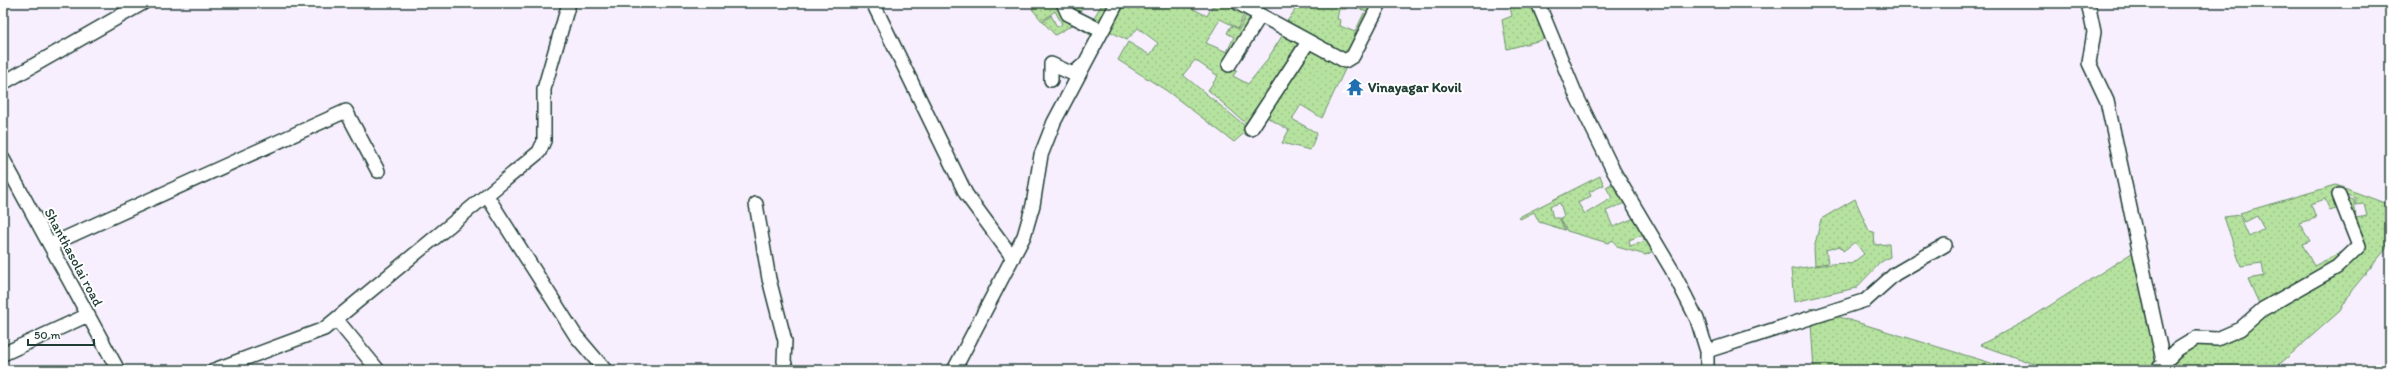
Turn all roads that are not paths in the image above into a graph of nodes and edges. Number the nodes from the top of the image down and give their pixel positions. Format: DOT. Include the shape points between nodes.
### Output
graph roads {
  1 [pos="143,3"];
  2 [pos="569,3"];
  3 [pos="873,3"];
  4 [pos="1063,3"];
  5 [pos="1117,3"];
  6 [pos="1238,3"];
  7 [pos="1380,3"];
  8 [pos="1538,3"];
  9 [pos="2088,3"];
  10 [pos="1260,16"];
  11 [pos="1102,31"];
  12 [pos="1308,42"];
  13 [pos="1084,64"];
  14 [pos="1228,65"];
  15 [pos="1051,80"];
  16 [pos="3,83"];
  17 [pos="1251,129"];
  18 [pos="4,165"];
  19 [pos="378,172"];
  20 [pos="2339,195"];
  21 [pos="487,196"];
  22 [pos="756,204"];
  23 [pos="50,245"];
  24 [pos="1945,245"];
  25 [pos="1013,258"];
  26 [pos="88,315"];
  27 [pos="336,319"];
  28 [pos="1707,351"];
  29 [pos="3,354"];
  30 [pos="2162,369"];
  31 [pos="118,370"];
  32 [pos="214,370"];
  33 [pos="378,370"];
  34 [pos="605,370"];
  35 [pos="787,370"];
  36 [pos="954,370"];
  37 [pos="1706,370"];
  1 -- 16 [label="street"];
  2 -- 21 [label="street" via="544,89 544,141 539,152"];
  3 -- 25 [label="street" via="966,194"];
  4 -- 11 [label="street" via="1068,14"];
  5 -- 11 [label="street"];
  6 -- 10 [label="street"];
  7 -- 12 [label="street" via="1353,56 1345,61"];
  8 -- 28 [label="street" via="1576,95 1614,172 1698,319"];
  9 -- 30 [label="street" via="2094,32 2089,63 2107,101"];
  10 -- 12 [label="street"];
  10 -- 14 [label="street"];
  11 -- 13 [label="street"];
  12 -- 17 [label="street"];
  13 -- 15 [label="street" via="1073,74 1051,64"];
  13 -- 25 [label="street" via="1054,122 1041,155 1033,205 1024,236"];
  18 -- 23 [label="street, Shanthasolai road"];
  19 -- 23 [label="street" via="346,111"];
  20 -- 30 [label="street" via="2359,246 2337,267 2263,309 2240,329 2217,339 2196,338 2178,349"];
  21 -- 27 [label="street"];
  21 -- 34 [label="street" via="576,336"];
  22 -- 35 [label="street" via="769,279 784,341 784,361"];
  23 -- 26 [label="street, Shanthasolai road"];
  24 -- 28 [label="street" via="1895,274 1866,300"];
  25 -- 36 [label="street"];
  26 -- 29 [label="street"];
  26 -- 31 [label="street, Shanthasolai road"];
  27 -- 32 [label="street" via="324,329"];
  27 -- 33 [label="street"];
  28 -- 37 [label="street"];
}
